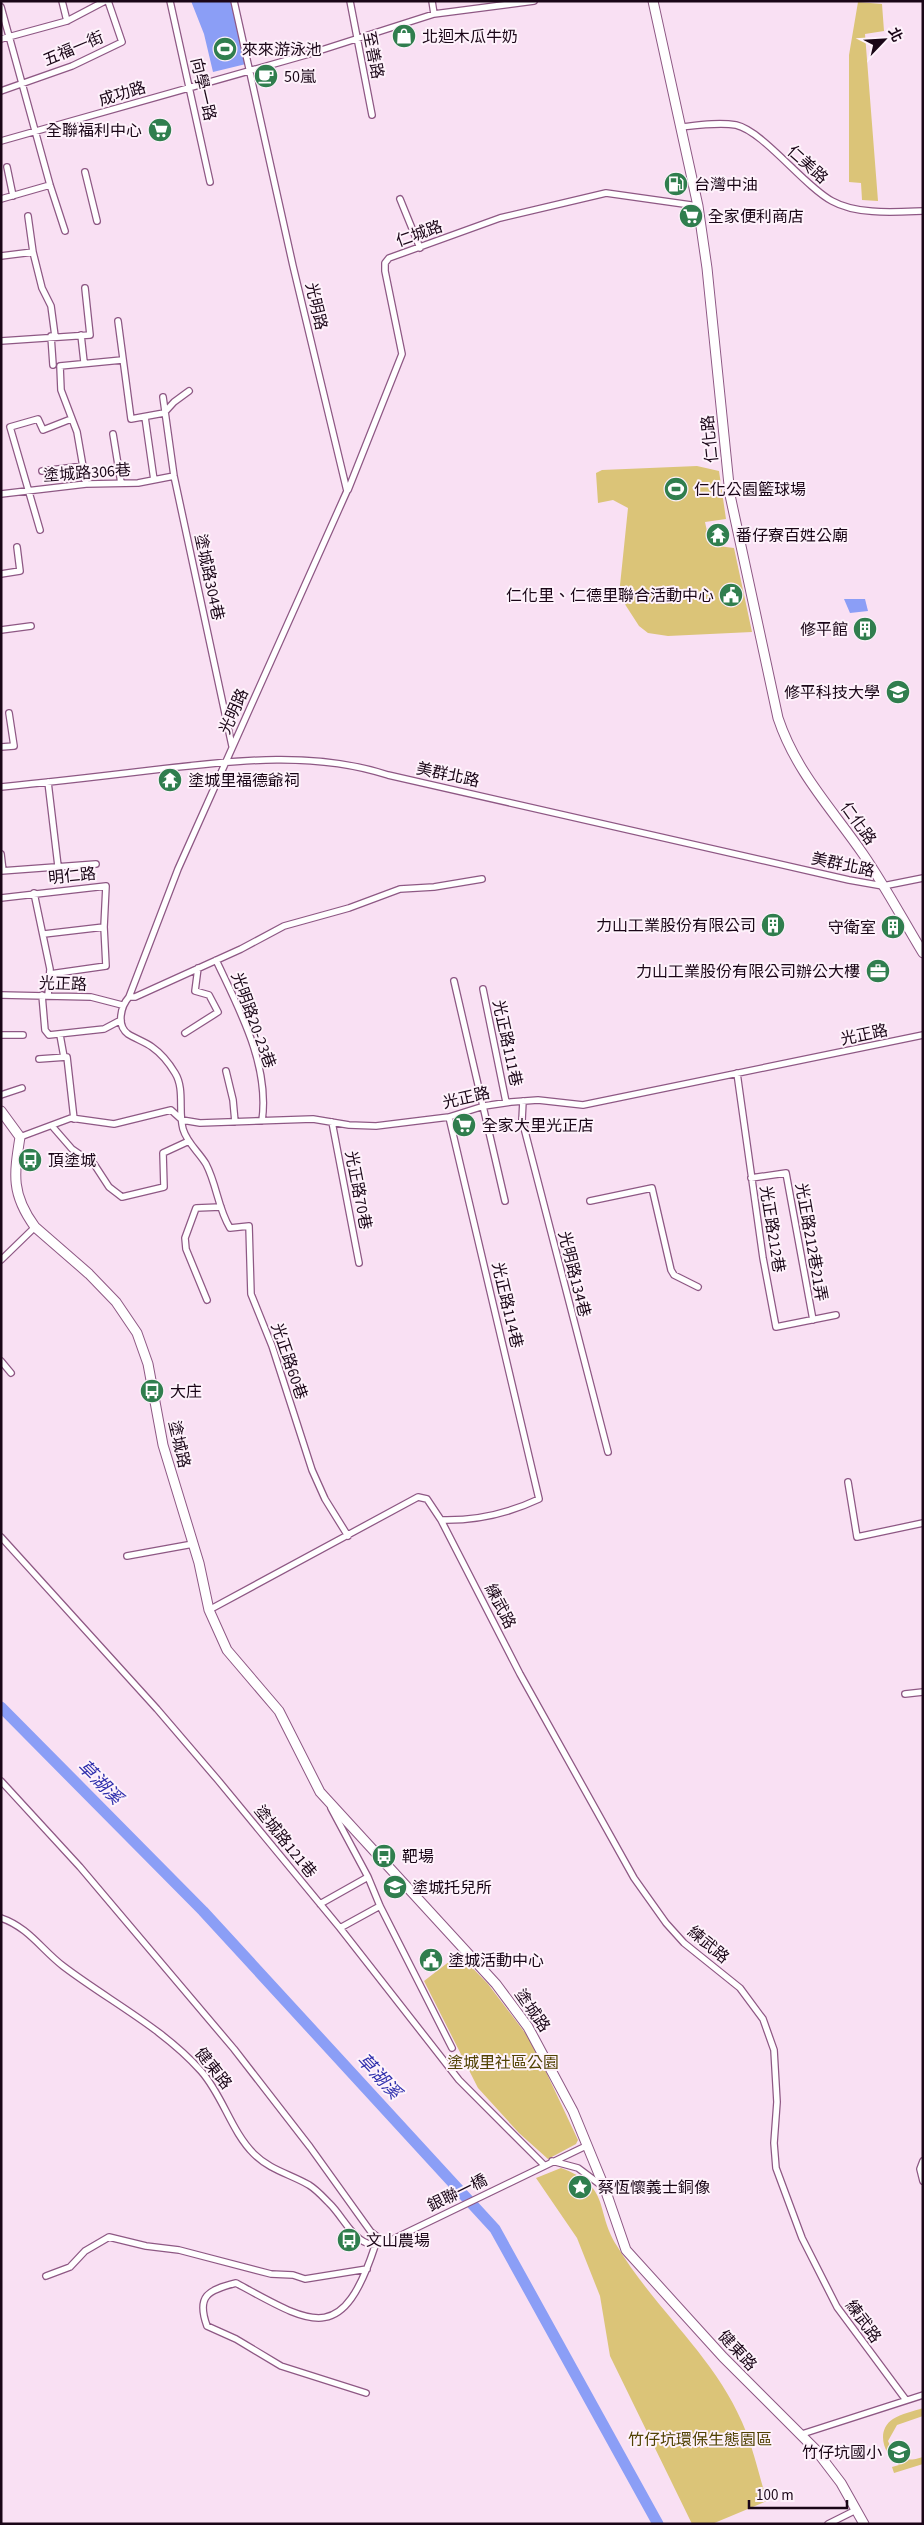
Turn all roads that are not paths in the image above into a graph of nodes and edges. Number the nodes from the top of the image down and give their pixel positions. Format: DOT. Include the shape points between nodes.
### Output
graph roads {
  1 [pos="62,1"];
  2 [pos="106,1"];
  3 [pos="170,1"];
  4 [pos="234,1"];
  5 [pos="350,1"];
  6 [pos="432,1"];
  7 [pos="534,1"];
  8 [pos="653,1"];
  9 [pos="1,7"];
  10 [pos="434,14"];
  11 [pos="67,21"];
  12 [pos="10,36"];
  13 [pos="1,39"];
  14 [pos="357,39"];
  15 [pos="250,71"];
  16 [pos="23,84"];
  17 [pos="189,88"];
  18 [pos="1,91"];
  19 [pos="372,115"];
  20 [pos="682,127"];
  21 [pos="37,133"];
  22 [pos="1,142"];
  23 [pos="7,167"];
  24 [pos="85,172"];
  25 [pos="210,182"];
  26 [pos="50,185"];
  27 [pos="13,196"];
  28 [pos="1,199"];
  29 [pos="400,199"];
  30 [pos="698,206"];
  31 [pos="923,211"];
  32 [pos="28,216"];
  33 [pos="98,222"];
  34 [pos="65,231"];
  35 [pos="420,248"];
  36 [pos="33,252"];
  37 [pos="1,256"];
  38 [pos="85,288"];
  39 [pos="118,321"];
  40 [pos="82,335"];
  41 [pos="53,336"];
  42 [pos="1,341"];
  43 [pos="122,360"];
  44 [pos="84,362"];
  45 [pos="53,365"];
  46 [pos="189,391"];
  47 [pos="163,397"];
  48 [pos="164,413"];
  49 [pos="145,417"];
  50 [pos="71,419"];
  51 [pos="113,434"];
  52 [pos="83,466"];
  53 [pos="42,471"];
  54 [pos="174,476"];
  55 [pos="154,480"];
  56 [pos="120,483"];
  57 [pos="86,484"];
  58 [pos="29,490"];
  59 [pos="347,491"];
  60 [pos="1,494"];
  61 [pos="40,530"];
  62 [pos="17,547"];
  63 [pos="1,574"];
  64 [pos="31,626"];
  65 [pos="1,630"];
  66 [pos="9,712"];
  67 [pos="232,746"];
  68 [pos="1,747"];
  69 [pos="227,761"];
  70 [pos="48,782"];
  71 [pos="1,787"];
  72 [pos="1,854"];
  73 [pos="96,864"];
  74 [pos="58,866"];
  75 [pos="2,871"];
  76 [pos="923,878"];
  77 [pos="482,879"];
  78 [pos="883,886"];
  79 [pos="34,893"];
  80 [pos="1,898"];
  81 [pos="104,927"];
  82 [pos="44,934"];
  83 [pos="923,953"];
  84 [pos="216,960"];
  85 [pos="198,968"];
  86 [pos="50,974"];
  87 [pos="454,981"];
  88 [pos="483,989"];
  89 [pos="1,995"];
  90 [pos="45,996"];
  91 [pos="129,997"];
  92 [pos="122,1005"];
  93 [pos="121,1020"];
  94 [pos="60,1034"];
  95 [pos="185,1034"];
  96 [pos="23,1035"];
  97 [pos="923,1035"];
  98 [pos="1,1036"];
  99 [pos="64,1057"];
  100 [pos="39,1059"];
  101 [pos="226,1070"];
  102 [pos="737,1074"];
  103 [pos="18,1087"];
  104 [pos="1,1095"];
  105 [pos="522,1101"];
  106 [pos="506,1102"];
  107 [pos="482,1107"];
  108 [pos="1,1111"];
  109 [pos="450,1117"];
  110 [pos="74,1119"];
  111 [pos="182,1120"];
  112 [pos="262,1121"];
  113 [pos="235,1122"];
  114 [pos="332,1122"];
  115 [pos="52,1126"];
  116 [pos="20,1137"];
  117 [pos="189,1141"];
  118 [pos="751,1178"];
  119 [pos="590,1201"];
  120 [pos="504,1202"];
  121 [pos="221,1207"];
  122 [pos="35,1227"];
  123 [pos="1,1260"];
  124 [pos="358,1263"];
  125 [pos="698,1287"];
  126 [pos="207,1300"];
  127 [pos="836,1315"];
  128 [pos="813,1320"];
  129 [pos="1,1361"];
  130 [pos="11,1373"];
  131 [pos="608,1452"];
  132 [pos="848,1482"];
  133 [pos="441,1520"];
  134 [pos="923,1523"];
  135 [pos="348,1536"];
  136 [pos="1,1537"];
  137 [pos="194,1544"];
  138 [pos="127,1556"];
  139 [pos="209,1610"];
  140 [pos="923,1692"];
  141 [pos="905,1694"];
  142 [pos="1,1781"];
  143 [pos="326,1799"];
  144 [pos="368,1877"];
  145 [pos="320,1904"];
  146 [pos="380,1906"];
  147 [pos="1,1918"];
  148 [pos="340,1928"];
  149 [pos="452,2048"];
  150 [pos="588,2146"];
  151 [pos="552,2161"];
  152 [pos="923,2161"];
  153 [pos="542,2166"];
  154 [pos="923,2182"];
  155 [pos="605,2188"];
  156 [pos="385,2243"];
  157 [pos="375,2246"];
  158 [pos="367,2269"];
  159 [pos="46,2276"];
  160 [pos="366,2393"];
  161 [pos="923,2395"];
  162 [pos="906,2400"];
  163 [pos="802,2434"];
  164 [pos="856,2510"];
  165 [pos="828,2524"];
  166 [pos="864,2524"];
  1 -- 11 [label="street"];
  2 -- 11 [label="street"];
  2 -- 16 [label="street, 五福一街" via="122,42 72,66"];
  3 -- 17 [label="street, 向學一路"];
  4 -- 15 [label="street, 光明路"];
  5 -- 14 [label="street, 至善路"];
  6 -- 10 [label="street"];
  7 -- 10 [label="street, 成功路"];
  8 -- 20 [label="street, 仁化路"];
  9 -- 12 [label="street"];
  10 -- 14 [label="street, 成功路"];
  11 -- 12 [label="street"];
  12 -- 13 [label="street"];
  12 -- 16 [label="street"];
  14 -- 15 [label="street, 成功路"];
  14 -- 19 [label="street, 至善路"];
  15 -- 17 [label="street, 成功路"];
  15 -- 59 [label="street, 光明路"];
  16 -- 18 [label="street"];
  16 -- 21 [label="street"];
  17 -- 21 [label="street, 成功路"];
  17 -- 25 [label="street, 向學一路"];
  20 -- 30 [label="street, 仁化路"];
  20 -- 31 [label="street, 仁美路" via="729,124 745,129 811,187 837,203 878,211"];
  21 -- 22 [label="street, 成功路"];
  21 -- 26 [label="street"];
  23 -- 27 [label="street"];
  24 -- 33 [label="street"];
  26 -- 27 [label="street"];
  26 -- 34 [label="street"];
  27 -- 28 [label="street"];
  29 -- 35 [label="street"];
  30 -- 35 [label="street, 仁城路" via="606,193 500,218"];
  30 -- 78 [label="street, 仁化路" via="730,495 778,718 798,765 865,856"];
  32 -- 36 [label="street"];
  35 -- 59 [label="street, 仁城路" via="389,258 385,263 402,354"];
  36 -- 37 [label="street"];
  36 -- 41 [label="street" via="42,288 51,306"];
  38 -- 40 [label="street" via="90,335"];
  39 -- 43 [label="street"];
  40 -- 41 [label="street"];
  40 -- 44 [label="street"];
  41 -- 42 [label="street"];
  41 -- 45 [label="street"];
  43 -- 44 [label="street"];
  43 -- 49 [label="street" via="131,419"];
  44 -- 50 [label="street" via="60,366 61,390"];
  46 -- 48 [label="street"];
  47 -- 48 [label="street, 塗城路304巷"];
  48 -- 49 [label="street"];
  48 -- 54 [label="street, 塗城路304巷"];
  49 -- 55 [label="street"];
  50 -- 52 [label="street" via="81,447"];
  50 -- 58 [label="street" via="43,430 38,418 10,427"];
  51 -- 56 [label="street"];
  52 -- 53 [label="street"];
  52 -- 57 [label="street"];
  54 -- 55 [label="street, 塗城路306巷"];
  54 -- 67 [label="street, 塗城路304巷"];
  55 -- 56 [label="street, 塗城路306巷"];
  56 -- 57 [label="street, 塗城路306巷"];
  57 -- 58 [label="street, 塗城路306巷"];
  58 -- 60 [label="street, 塗城路306巷"];
  58 -- 61 [label="street"];
  59 -- 67 [label="street, 光明路"];
  62 -- 63 [label="street" via="20,571"];
  64 -- 65 [label="street"];
  66 -- 68 [label="street" via="14,746"];
  67 -- 69 [label="street, 光明路"];
  69 -- 70 [label="street, 美群北路"];
  69 -- 78 [label="street, 美群北路" via="302,759 363,767 616,828"];
  69 -- 91 [label="street, 光明路" via="174,877"];
  70 -- 71 [label="street, 美群北路"];
  70 -- 74 [label="street"];
  72 -- 75 [label="street"];
  73 -- 74 [label="street"];
  74 -- 75 [label="street"];
  76 -- 78 [label="street"];
  77 -- 84 [label="street" via="400,889 349,908 284,926"];
  78 -- 83 [label="street, 仁化路"];
  79 -- 80 [label="street, 明仁路"];
  79 -- 81 [label="street, 明仁路" via="106,886"];
  79 -- 82 [label="street"];
  81 -- 82 [label="street"];
  81 -- 86 [label="street" via="106,966"];
  82 -- 86 [label="street"];
  84 -- 85 [label="street"];
  84 -- 112 [label="street, 光明路20-23巷" via="258,1062 263,1084"];
  85 -- 91 [label="street"];
  85 -- 95 [label="street" via="195,991 209,995 218,1012"];
  86 -- 90 [label="street"];
  87 -- 107 [label="street"];
  88 -- 106 [label="street, 光正路111巷"];
  89 -- 90 [label="street, 光正路"];
  90 -- 92 [label="street, 光正路" via="91,997"];
  90 -- 94 [label="street" via="45,1030 49,1035"];
  91 -- 92 [label="street"];
  92 -- 93 [label="street"];
  93 -- 94 [label="street" via="104,1029"];
  93 -- 111 [label="street, 光正路60巷" via="127,1034 154,1048 168,1062 179,1083"];
  94 -- 99 [label="street"];
  96 -- 98 [label="street"];
  97 -- 102 [label="street, 光正路"];
  99 -- 100 [label="street"];
  99 -- 110 [label="street" via="67,1057"];
  101 -- 113 [label="street" via="234,1100"];
  102 -- 105 [label="street, 光正路" via="583,1105"];
  102 -- 118 [label="street, 光正路212巷"];
  103 -- 104 [label="street"];
  105 -- 106 [label="street, 光正路"];
  105 -- 131 [label="street, 光明路134巷" via="522,1120"];
  106 -- 107 [label="street, 光正路"];
  107 -- 109 [label="street, 光正路"];
  107 -- 120 [label="street"];
  108 -- 116 [label="street"];
  109 -- 114 [label="street, 光正路" via="376,1126"];
  109 -- 133 [label="street, 光正路114巷" via="539,1499 511,1512"];
  110 -- 111 [label="street, 光正路" via="114,1124 171,1110"];
  110 -- 115 [label="street, 光正路"];
  111 -- 113 [label="street, 光正路"];
  111 -- 117 [label="street, 光正路60巷"];
  112 -- 113 [label="street, 光正路"];
  112 -- 114 [label="street, 光正路" via="313,1119"];
  114 -- 124 [label="street, 光正路70巷"];
  115 -- 116 [label="street, 光正路"];
  115 -- 117 [label="street" via="72,1150 94,1164 109,1187 122,1198 164,1187 163,1154"];
  116 -- 122 [label="street, 塗城路" via="14,1178 28,1218"];
  117 -- 121 [label="street, 光正路60巷" via="205,1164 217,1189"];
  118 -- 128 [label="street, 光正路212巷21弄" via="786,1173"];
  118 -- 128 [label="street, 光正路212巷" via="776,1327"];
  119 -- 125 [label="street" via="652,1188 671,1270 674,1275"];
  121 -- 126 [label="street" via="196,1208 185,1238 186,1250"];
  121 -- 135 [label="street, 光正路60巷" via="230,1228 249,1226 251,1294 272,1346 312,1470"];
  122 -- 123 [label="street"];
  122 -- 137 [label="street, 塗城路" via="116,1302 137,1333 148,1364 163,1445"];
  127 -- 128 [label="street, 光正路212巷"];
  129 -- 130 [label="street"];
  132 -- 134 [label="street" via="857,1537"];
  133 -- 135 [label="street, 練武路" via="427,1499 418,1497"];
  133 -- 162 [label="street, 練武路" via="520,1674 634,1878 678,1936 740,1988 763,2019 774,2050 776,2168 802,2238 837,2307"];
  135 -- 139 [label="street, 練武路"];
  136 -- 145 [label="street, 塗城路121巷" via="157,1709"];
  137 -- 138 [label="street"];
  137 -- 139 [label="street, 塗城路"];
  139 -- 143 [label="street, 塗城路" via="227,1650 285,1720"];
  140 -- 141 [label="street"];
  142 -- 156 [label="street" via="80,1867 234,2049 310,2146 371,2232"];
  143 -- 144 [label="street, 塗城路"];
  143 -- 150 [label="street, 塗城路" via="496,1984 538,2042"];
  144 -- 145 [label="street"];
  144 -- 146 [label="street, 塗城路"];
  145 -- 148 [label="street, 塗城路121巷"];
  146 -- 148 [label="street"];
  146 -- 149 [label="street, 塗城路"];
  147 -- 157 [label="street, 健東路" via="27,1932 62,1965 184,2054 202,2072 253,2153 267,2166 310,2186 332,2205 357,2236"];
  148 -- 153 [label="street, 塗城路121巷" via="459,2080"];
  150 -- 151 [label="street"];
  150 -- 155 [label="street, 健東路"];
  151 -- 153 [label="street"];
  151 -- 155 [label="street" via="578,2168"];
  152 -- 154 [label="street" via="920,2169"];
  153 -- 156 [label="street, 銀聯一橋"];
  155 -- 163 [label="street, 健東路" via="629,2255 761,2397"];
  156 -- 157 [label="street"];
  157 -- 158 [label="street"];
  158 -- 159 [label="street" via="305,2279 109,2237 85,2251 70,2267"];
  158 -- 160 [label="street" via="351,2300 336,2315 323,2319 299,2315 236,2283 204,2298 201,2309 207,2326 236,2339 280,2366"];
  161 -- 162 [label="street"];
  162 -- 163 [label="street"];
  163 -- 164 [label="street, 健東路" via="834,2473"];
  164 -- 165 [label="street"];
  164 -- 166 [label="street, 健東路"];
}
